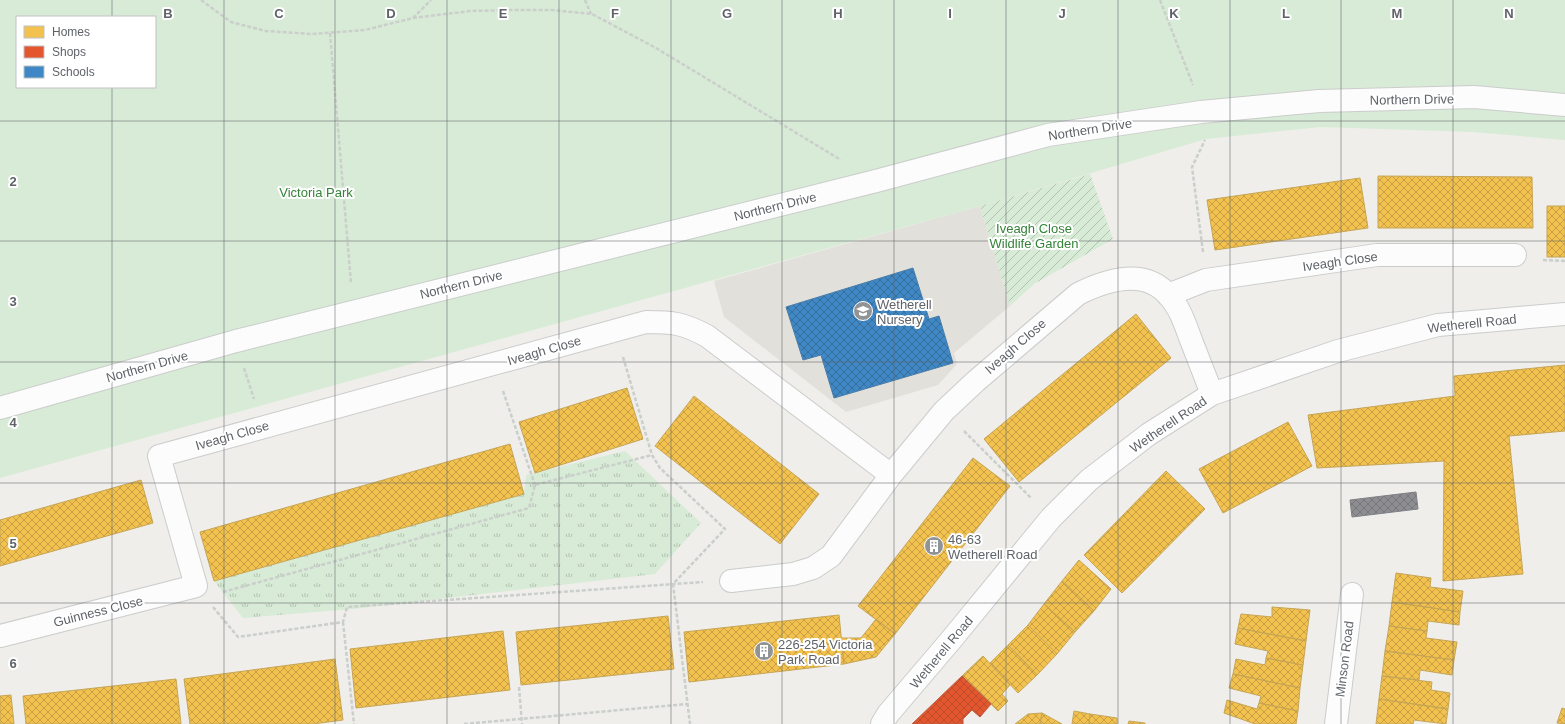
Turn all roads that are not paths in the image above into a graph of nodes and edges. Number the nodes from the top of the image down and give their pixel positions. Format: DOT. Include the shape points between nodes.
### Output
graph roads {
  1 [pos="1565,105"];
  2 [pos="1515,255"];
  3 [pos="1168,295"];
  4 [pos="1565,314"];
  5 [pos="1212,394"];
  6 [pos="0,408"];
  7 [pos="891,475"];
  8 [pos="731,581"];
  9 [pos="201,592"];
  10 [pos="1352,594"];
  11 [pos="0,636"];
  12 [pos="882,724"];
  13 [pos="1336,724"];
  1 -- 6 [label="street, Northern Drive" via="1474,97 1319,101 1201,112 1048,135 876,181 236,341"];
  2 -- 3 [label="street, Iveagh Close" via="1377,255 1206,280"];
  3 -- 5 [label="street, Iveagh Close" via="1181,313"];
  3 -- 7 [label="street, Iveagh Close" via="1150,281 1129,278 1111,280 1078,294 944,411"];
  4 -- 5 [label="street, Wetherell Road" via="1438,325 1338,350"];
  5 -- 12 [label="street, Wetherell Road" via="1149,434 1089,480 1051,518"];
  7 -- 8 [label="street, Iveagh Close" via="831,556 813,568 793,574"];
  7 -- 9 [label="street, Iveagh Close" via="707,336 689,326 669,322 646,322 159,456"];
  9 -- 11 [label="street, Guinness Close"];
  10 -- 13 [label="street, Minson Road"];
}
